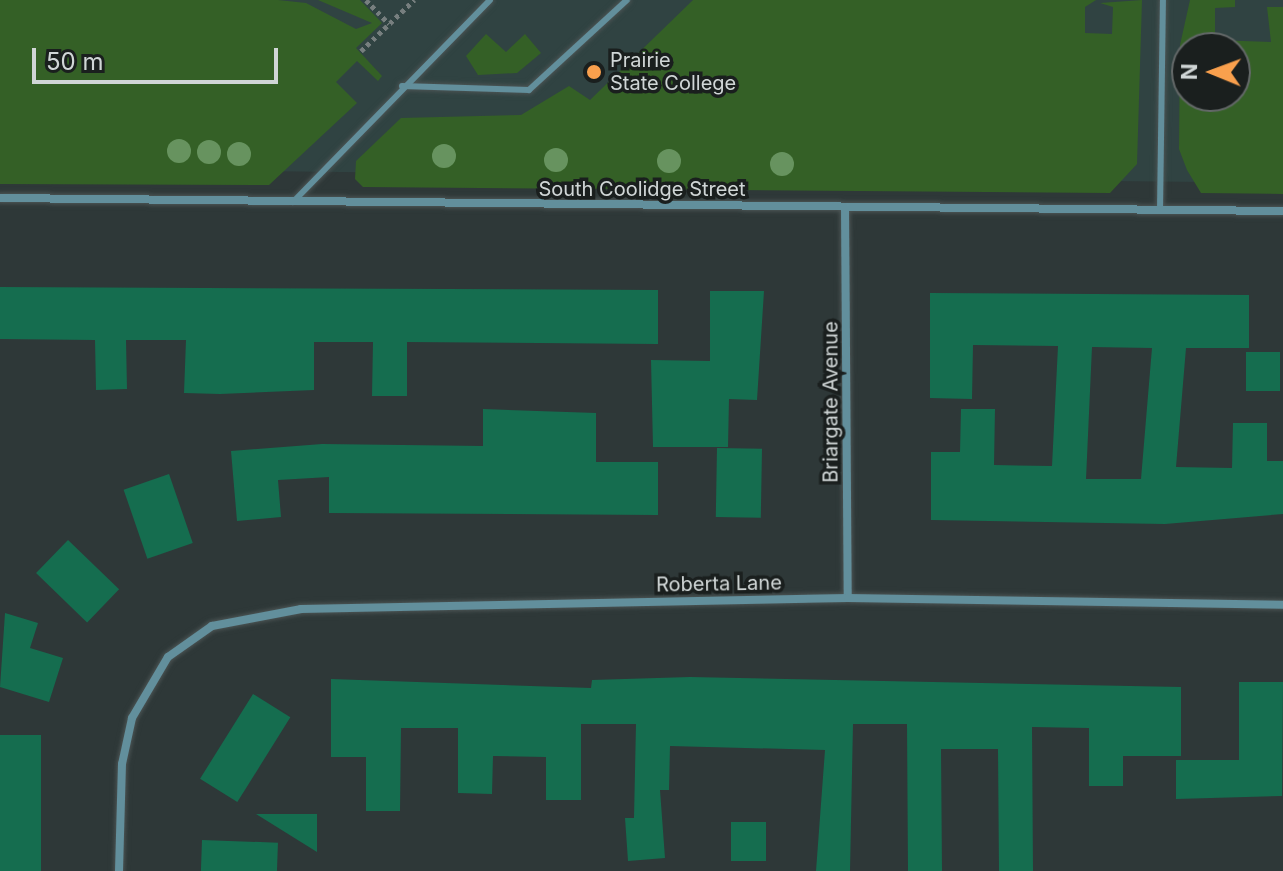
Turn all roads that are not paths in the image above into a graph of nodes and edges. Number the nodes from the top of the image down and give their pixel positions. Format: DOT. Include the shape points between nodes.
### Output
graph roads {
  1 [pos="490,0"];
  2 [pos="627,0"];
  3 [pos="1163,0"];
  4 [pos="402,86"];
  5 [pos="0,198"];
  6 [pos="293,202"];
  7 [pos="845,207"];
  8 [pos="1160,210"];
  9 [pos="1283,211"];
  10 [pos="848,598"];
  11 [pos="1283,605"];
  12 [pos="119,871"];
  1 -- 4 [label="lane"];
  2 -- 4 [label="lane" via="529,90"];
  3 -- 8 [label="lane"];
  4 -- 6 [label="lane"];
  5 -- 6 [label="street, South Coolidge Street"];
  6 -- 7 [label="street, South Coolidge Street"];
  7 -- 8 [label="street, South Coolidge Street"];
  7 -- 10 [label="street, Briargate Avenue"];
  8 -- 9 [label="street, South Coolidge Street"];
  10 -- 11 [label="street, Roberta Lane"];
  10 -- 12 [label="street, Roberta Lane" via="301,609 212,626 168,657 139,699 125,740"];
}
